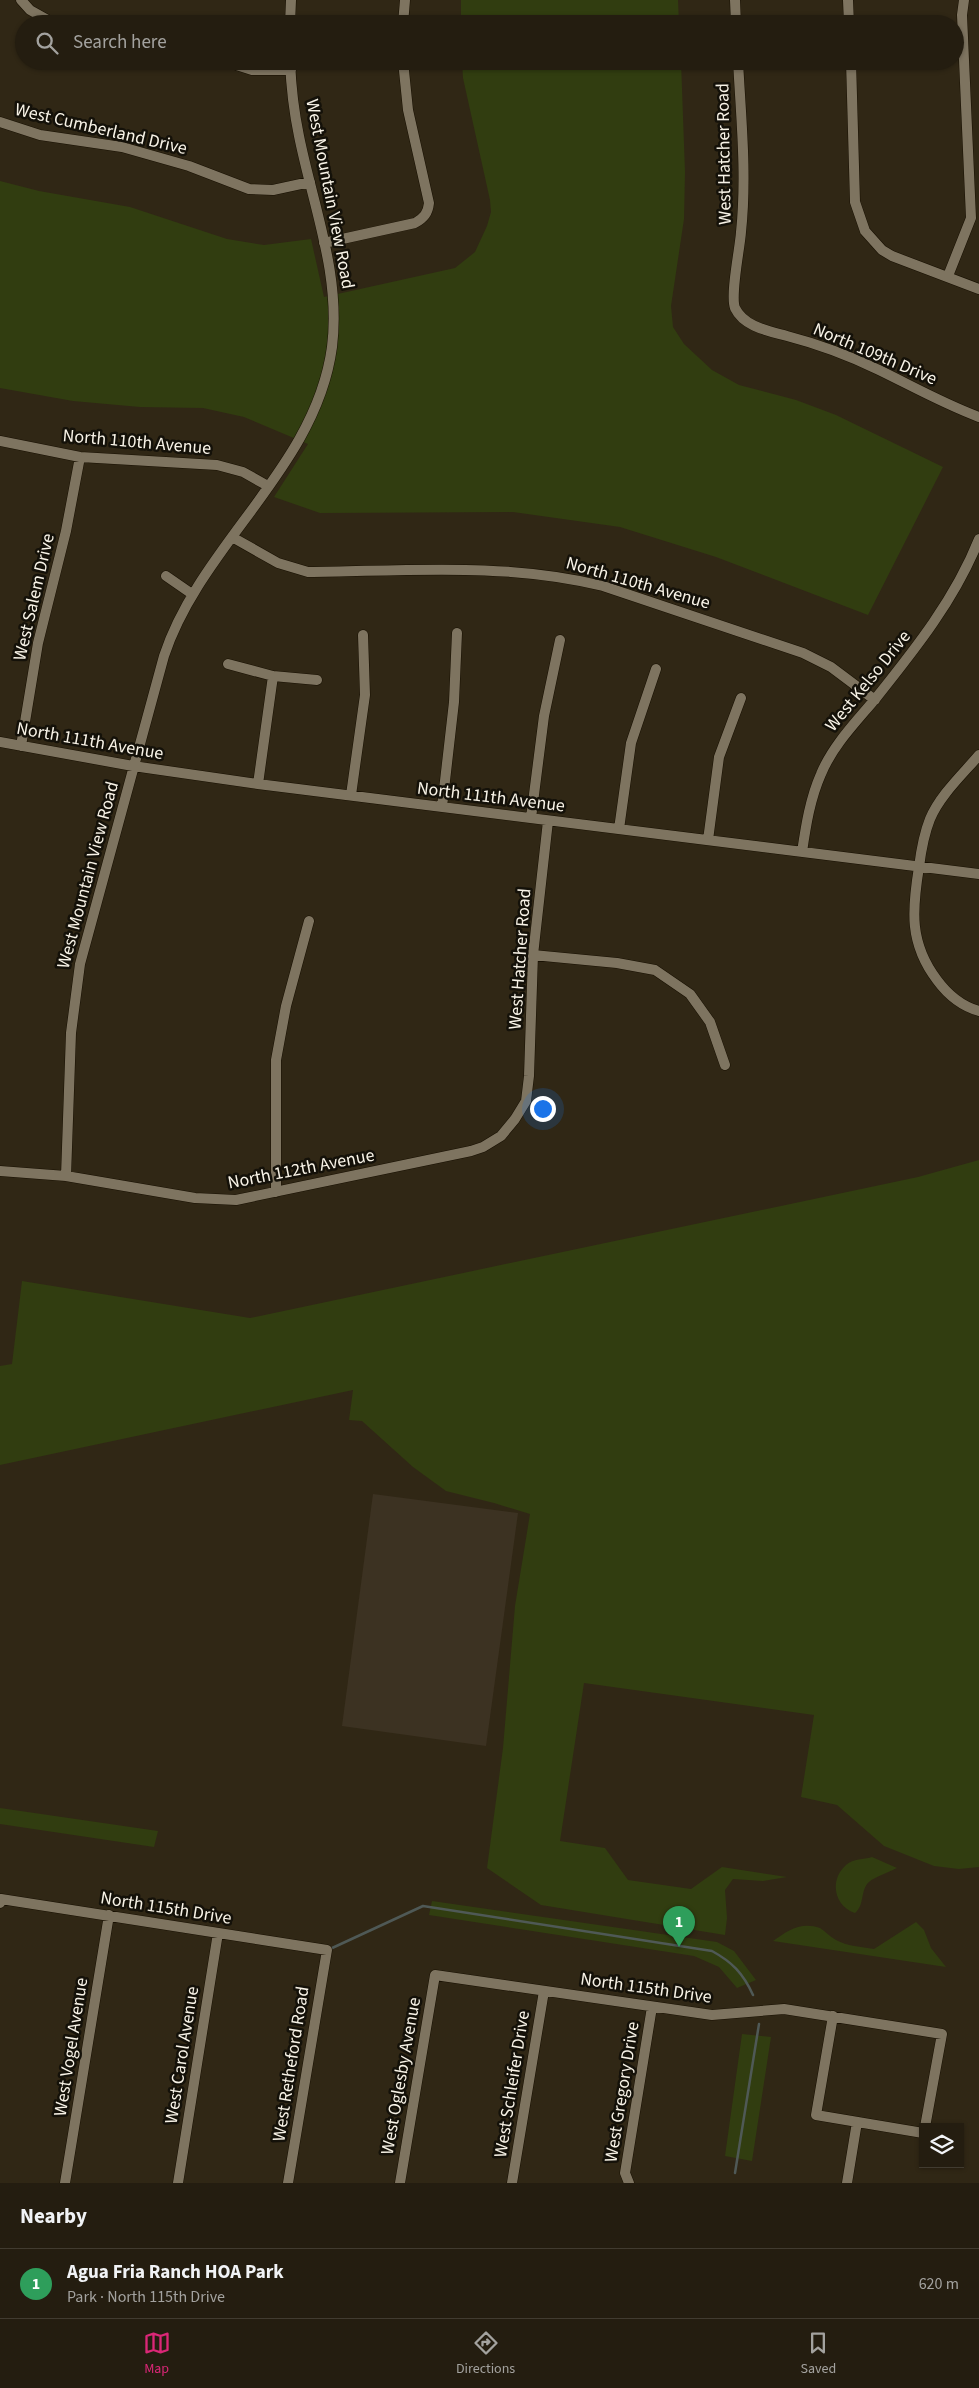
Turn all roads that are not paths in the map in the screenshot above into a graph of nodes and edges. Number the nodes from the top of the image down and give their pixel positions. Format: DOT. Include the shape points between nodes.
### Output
graph roads {
  1 [pos="21,0"];
  2 [pos="291,0"];
  3 [pos="405,0"];
  4 [pos="735,0"];
  5 [pos="848,0"];
  6 [pos="964,0"];
  7 [pos="39,15"];
  8 [pos="290,15"];
  9 [pos="404,15"];
  10 [pos="736,15"];
  11 [pos="849,15"];
  12 [pos="962,15"];
  13 [pos="964,60"];
  14 [pos="290,70"];
  15 [pos="404,70"];
  16 [pos="738,70"];
  17 [pos="851,70"];
  18 [pos="0,122"];
  19 [pos="310,182"];
  20 [pos="324,243"];
  21 [pos="948,276"];
  22 [pos="979,289"];
  23 [pos="734,307"];
  24 [pos="979,417"];
  25 [pos="0,441"];
  26 [pos="80,456"];
  27 [pos="268,486"];
  28 [pos="232,537"];
  29 [pos="979,539"];
  30 [pos="166,576"];
  31 [pos="192,594"];
  32 [pos="457,633"];
  33 [pos="364,635"];
  34 [pos="560,640"];
  35 [pos="228,664"];
  36 [pos="656,669"];
  37 [pos="273,676"];
  38 [pos="317,680"];
  39 [pos="741,698"];
  40 [pos="874,700"];
  41 [pos="0,742"];
  42 [pos="21,746"];
  43 [pos="979,755"];
  44 [pos="133,766"];
  45 [pos="258,784"];
  46 [pos="351,795"];
  47 [pos="442,807"];
  48 [pos="531,818"];
  49 [pos="548,821"];
  50 [pos="619,829"];
  51 [pos="708,840"];
  52 [pos="802,852"];
  53 [pos="919,867"];
  54 [pos="979,874"];
  55 [pos="309,922"];
  56 [pos="533,954"];
  57 [pos="979,1011"];
  58 [pos="725,1065"];
  59 [pos="526,1100"];
  60 [pos="0,1171"];
  61 [pos="66,1176"];
  62 [pos="276,1192"];
  63 [pos="0,1901"];
  64 [pos="109,1915"];
  65 [pos="218,1933"];
  66 [pos="327,1950"];
  67 [pos="435,1975"];
  68 [pos="544,1991"];
  69 [pos="652,2007"];
  70 [pos="833,2016"];
  71 [pos="857,2122"];
  72 [pos="926,2123"];
  73 [pos="919,2132"];
  74 [pos="66,2183"];
  75 [pos="178,2183"];
  76 [pos="288,2183"];
  77 [pos="400,2183"];
  78 [pos="512,2183"];
  79 [pos="629,2183"];
  80 [pos="847,2183"];
  1 -- 7 [label="street"];
  2 -- 8 [label="street"];
  3 -- 9 [label="street"];
  4 -- 10 [label="street"];
  5 -- 11 [label="street"];
  6 -- 12 [label="street"];
  13 -- 21 [label="street" via="971,218"];
  14 -- 19 [label="street, West Mountain View Road" via="298,135"];
  15 -- 20 [label="street" via="408,110 428,210 415,222"];
  16 -- 23 [label="street, West Hatcher Road" via="744,172"];
  17 -- 21 [label="street" via="855,202 865,231 892,256"];
  18 -- 19 [label="street, West Cumberland Drive" via="40,135 122,147 189,166 249,189 273,190"];
  19 -- 20 [label="street, West Mountain View Road"];
  20 -- 27 [label="street, West Mountain View Road" via="334,302 332,347 326,377 304,433"];
  21 -- 22 [label="street"];
  23 -- 24 [label="street, North 109th Drive" via="758,328 809,342 869,366"];
  25 -- 26 [label="street, North 110th Avenue"];
  26 -- 27 [label="street, North 110th Avenue" via="217,465 243,472"];
  26 -- 42 [label="street, West Salem Drive" via="66,531 38,643"];
  27 -- 28 [label="street, West Mountain View Road"];
  28 -- 31 [label="street, West Mountain View Road"];
  28 -- 40 [label="street, North 110th Avenue" via="278,564 308,572 516,571 603,586 803,653 831,667"];
  29 -- 40 [label="street, West Kelso Drive" via="944,608"];
  30 -- 31 [label="street"];
  31 -- 44 [label="street, West Mountain View Road" via="174,626"];
  32 -- 47 [label="street" via="454,702"];
  33 -- 46 [label="street" via="365,695"];
  34 -- 48 [label="street" via="544,716"];
  35 -- 37 [label="street"];
  36 -- 50 [label="street" via="631,743"];
  37 -- 38 [label="street"];
  37 -- 45 [label="street"];
  39 -- 51 [label="street" via="719,757"];
  40 -- 52 [label="street, West Kelso Drive" via="837,745 821,772 808,814"];
  41 -- 42 [label="street, North 111th Avenue"];
  42 -- 44 [label="street, North 111th Avenue"];
  43 -- 53 [label="street" via="950,788 931,818"];
  44 -- 45 [label="street, North 111th Avenue"];
  44 -- 61 [label="street, West Mountain View Road" via="86,937 75,994"];
  45 -- 46 [label="street, North 111th Avenue"];
  46 -- 47 [label="street, North 111th Avenue"];
  47 -- 48 [label="street, North 111th Avenue"];
  48 -- 49 [label="street, North 111th Avenue"];
  49 -- 50 [label="street, North 111th Avenue"];
  49 -- 56 [label="street, West Hatcher Road"];
  50 -- 51 [label="street, North 111th Avenue"];
  51 -- 52 [label="street, North 111th Avenue"];
  52 -- 53 [label="street, North 111th Avenue"];
  53 -- 54 [label="street, North 111th Avenue"];
  53 -- 57 [label="street" via="913,900 919,949 945,990 967,1008"];
  55 -- 62 [label="street" via="286,1006 276,1060"];
  56 -- 58 [label="street" via="655,970 690,994 710,1022"];
  56 -- 59 [label="street, West Hatcher Road"];
  59 -- 62 [label="street, North 112th Avenue" via="516,1120 501,1136 483,1147"];
  60 -- 61 [label="street, North 112th Avenue"];
  61 -- 62 [label="street, North 112th Avenue" via="218,1200"];
  63 -- 64 [label="street, North 115th Drive"];
  64 -- 65 [label="street, North 115th Drive"];
  64 -- 74 [label="street, West Vogel Avenue"];
  65 -- 66 [label="street, North 115th Drive"];
  65 -- 75 [label="street, West Carol Avenue"];
  66 -- 76 [label="street, West Retheford Road"];
  67 -- 68 [label="street, North 115th Drive"];
  67 -- 77 [label="street, West Oglesby Avenue"];
  68 -- 69 [label="street, North 115th Drive"];
  68 -- 78 [label="street, West Schleifer Drive"];
  69 -- 70 [label="street, North 115th Drive" via="712,2015 784,2009"];
  69 -- 79 [label="street, West Gregory Drive" via="625,2173"];
  70 -- 71 [label="street" via="816,2115"];
  70 -- 72 [label="street, North 115th Drive" via="942,2034"];
  71 -- 73 [label="street"];
  71 -- 80 [label="street"];
}
